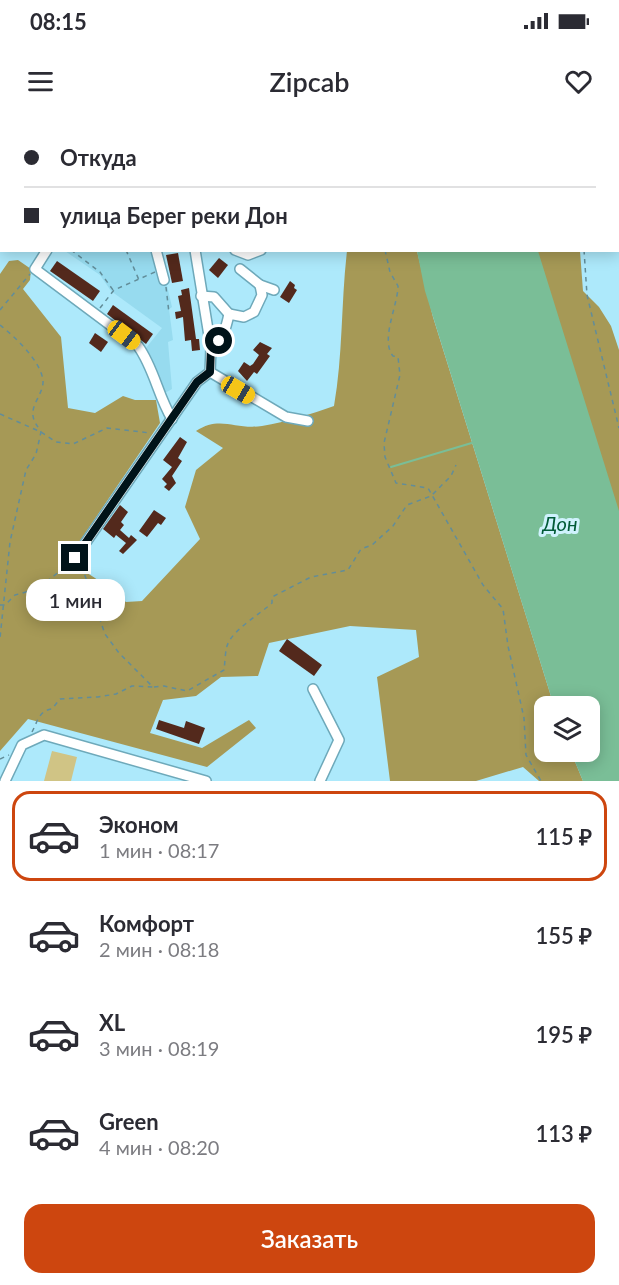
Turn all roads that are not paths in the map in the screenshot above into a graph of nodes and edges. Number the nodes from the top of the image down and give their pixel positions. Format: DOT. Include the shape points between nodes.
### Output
graph roads {
  1 [pos="38,252"];
  2 [pos="46,252"];
  3 [pos="157,252"];
  4 [pos="195,252"];
  5 [pos="240,252"];
  6 [pos="256,252"];
  7 [pos="41,260"];
  8 [pos="240,269"];
  9 [pos="164,280"];
  10 [pos="260,285"];
  11 [pos="274,290"];
  12 [pos="201,296"];
  13 [pos="229,314"];
  14 [pos="211,348"];
  15 [pos="210,372"];
  16 [pos="172,419"];
  17 [pos="308,421"];
  18 [pos="75,558"];
  19 [pos="313,689"];
  20 [pos="5,781"];
  21 [pos="206,781"];
  22 [pos="321,781"];
  1 -- 7 [label="street"];
  2 -- 7 [label="street"];
  3 -- 9 [label="street"];
  4 -- 12 [label="street"];
  5 -- 6 [label="street"];
  7 -- 16 [label="street" via="35,269 142,352"];
  8 -- 10 [label="street"];
  10 -- 11 [label="street"];
  10 -- 13 [label="street" via="262,295 254,312 244,317"];
  12 -- 13 [label="street" via="214,297"];
  12 -- 14 [label="street"];
  13 -- 14 [label="street" via="226,330"];
  14 -- 15 [label="street"];
  15 -- 16 [label="street" via="197,382"];
  15 -- 17 [label="street" via="286,417"];
  16 -- 18 [label="street"];
  19 -- 22 [label="street" via="339,740"];
  20 -- 21 [label="street" via="22,745 44,735"];
}
